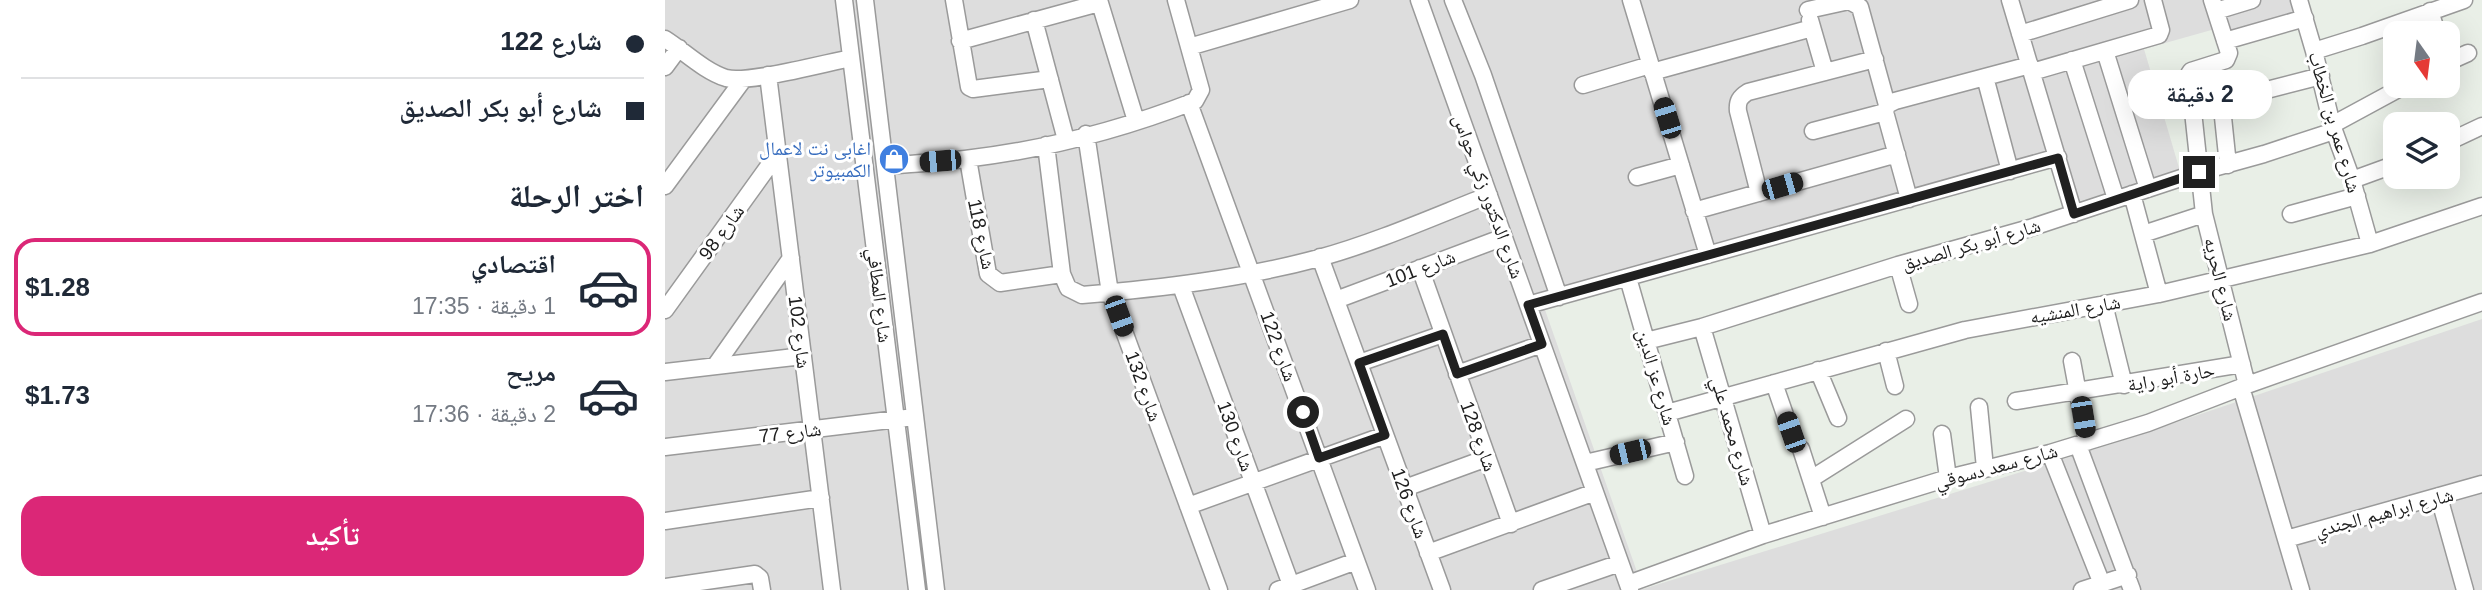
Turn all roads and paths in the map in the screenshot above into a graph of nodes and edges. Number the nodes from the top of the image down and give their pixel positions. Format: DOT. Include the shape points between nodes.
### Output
graph roads {
  1 [pos="844,0"];
  2 [pos="865,0"];
  3 [pos="954,0"];
  4 [pos="1176,0"];
  5 [pos="1350,0"];
  6 [pos="1453,0"];
  7 [pos="1631,0"];
  8 [pos="1849,0"];
  9 [pos="2010,0"];
  10 [pos="2130,0"];
  11 [pos="2153,0"];
  12 [pos="2252,0"];
  13 [pos="2299,0"];
  14 [pos="2464,0"];
  15 [pos="1099,1"];
  16 [pos="1423,1"];
  17 [pos="1326,3"];
  18 [pos="1806,5"];
  19 [pos="2214,5"];
  20 [pos="2430,11"];
  21 [pos="2305,18"];
  22 [pos="1034,20"];
  23 [pos="2433,21"];
  24 [pos="1812,28"];
  25 [pos="2020,34"];
  26 [pos="665,39"];
  27 [pos="960,41"];
  28 [pos="2225,41"];
  29 [pos="1189,47"];
  30 [pos="679,48"];
  31 [pos="2105,51"];
  32 [pos="2314,51"];
  33 [pos="2468,53"];
  34 [pos="2461,56"];
  35 [pos="851,58"];
  36 [pos="1875,59"];
  37 [pos="2072,60"];
  38 [pos="665,68"];
  39 [pos="1651,69"];
  40 [pos="2031,69"];
  41 [pos="1825,72"];
  42 [pos="768,75"];
  43 [pos="2321,76"];
  44 [pos="1985,77"];
  45 [pos="1050,79"];
  46 [pos="743,80"];
  47 [pos="1583,85"];
  48 [pos="2221,98"];
  49 [pos="2384,98"];
  50 [pos="2192,101"];
  51 [pos="1189,103"];
  52 [pos="1886,109"];
  53 [pos="1136,121"];
  54 [pos="2482,125"];
  55 [pos="2333,128"];
  56 [pos="1813,131"];
  57 [pos="1086,134"];
  58 [pos="2460,136"];
  59 [pos="1066,139"];
  60 [pos="1046,145"];
  61 [pos="778,153"];
  62 [pos="1897,154"];
  63 [pos="2058,158"];
  64 [pos="968,159"];
  65 [pos="1681,165"];
  66 [pos="2228,165"];
  67 [pos="885,166"];
  68 [pos="2383,169"];
  69 [pos="2010,171"];
  70 [pos="2199,172"];
  71 [pos="1637,177"];
  72 [pos="2352,180"];
  73 [pos="665,186"];
  74 [pos="2148,188"];
  75 [pos="1759,193"];
  76 [pos="2132,194"];
  77 [pos="1489,195"];
  78 [pos="2357,196"];
  79 [pos="1909,199"];
  80 [pos="2116,199"];
  81 [pos="2482,206"];
  82 [pos="1694,211"];
  83 [pos="2074,214"];
  84 [pos="2204,214"];
  85 [pos="2291,214"];
  86 [pos="2143,234"];
  87 [pos="1504,237"];
  88 [pos="2370,244"];
  89 [pos="1708,255"];
  90 [pos="1320,257"];
  91 [pos="791,258"];
  92 [pos="1898,265"];
  93 [pos="1420,268"];
  94 [pos="1062,274"];
  95 [pos="1253,274"];
  96 [pos="1628,278"];
  97 [pos="2221,280"];
  98 [pos="1181,286"];
  99 [pos="1110,293"];
  100 [pos="2159,293"];
  101 [pos="1559,297"];
  102 [pos="1336,300"];
  103 [pos="2482,302"];
  104 [pos="1909,304"];
  105 [pos="2104,304"];
  106 [pos="1528,305"];
  107 [pos="665,310"];
  108 [pos="1702,327"];
  109 [pos="1443,334"];
  110 [pos="1646,341"];
  111 [pos="1542,344"];
  112 [pos="1886,351"];
  113 [pos="803,356"];
  114 [pos="2072,361"];
  115 [pos="1359,363"];
  116 [pos="2242,364"];
  117 [pos="715,366"];
  118 [pos="1818,370"];
  119 [pos="665,372"];
  120 [pos="1457,374"];
  121 [pos="1774,383"];
  122 [pos="2124,385"];
  123 [pos="1895,386"];
  124 [pos="2244,386"];
  125 [pos="2079,393"];
  126 [pos="1723,398"];
  127 [pos="2016,401"];
  128 [pos="1979,407"];
  129 [pos="1667,413"];
  130 [pos="916,417"];
  131 [pos="1838,418"];
  132 [pos="896,419"];
  133 [pos="1906,419"];
  134 [pos="813,429"];
  135 [pos="1791,432"];
  136 [pos="1943,434"];
  137 [pos="1385,435"];
  138 [pos="1676,442"];
  139 [pos="2082,444"];
  140 [pos="665,447"];
  141 [pos="1801,449"];
  142 [pos="2050,453"];
  143 [pos="1319,458"];
  144 [pos="1487,458"];
  145 [pos="1585,463"];
  146 [pos="1985,468"];
  147 [pos="1685,476"];
  148 [pos="1948,478"];
  149 [pos="1811,479"];
  150 [pos="1253,483"];
  151 [pos="2482,484"];
  152 [pos="1405,488"];
  153 [pos="1595,492"];
  154 [pos="2439,497"];
  155 [pos="821,498"];
  156 [pos="1188,506"];
  157 [pos="1823,517"];
  158 [pos="665,521"];
  159 [pos="1511,524"];
  160 [pos="1763,535"];
  161 [pos="2286,539"];
  162 [pos="1429,553"];
  163 [pos="1356,561"];
  164 [pos="1620,563"];
  165 [pos="2130,583"];
  166 [pos="726,584"];
  167 [pos="2102,584"];
  168 [pos="665,587"];
  169 [pos="1285,587"];
  170 [pos="1629,587"];
  171 [pos="762,590"];
  172 [pos="832,590"];
  173 [pos="917,590"];
  174 [pos="936,590"];
  175 [pos="1219,590"];
  176 [pos="1367,590"];
  177 [pos="1442,590"];
  178 [pos="1542,590"];
  179 [pos="2082,590"];
  180 [pos="2301,590"];
  181 [pos="2465,590"];
  1 -- 35 [label="street, شارع المطافي"];
  2 -- 67 [label="street, شارع المطافي"];
  3 -- 27 [label="street"];
  4 -- 29 [label="street"];
  5 -- 17 [label="street"];
  6 -- 101 [label="street, شارع الدكتور زكي حواس"];
  7 -- 39 [label="street"];
  8 -- 18 [label="street"];
  8 -- 36 [label="street" via="1860,8"];
  9 -- 25 [label="street"];
  10 -- 25 [label="street"];
  11 -- 31 [label="street" via="2161,33"];
  12 -- 19 [label="street"];
  13 -- 21 [label="street, شارع عمر بن الخطاب"];
  14 -- 20 [label="street"];
  15 -- 22 [label="street"];
  15 -- 53 [label="street"];
  16 -- 77 [label="street, شارع الدكتور زكي حواس"];
  17 -- 29 [label="street"];
  18 -- 24 [label="street"];
  19 -- 28 [label="street"];
  20 -- 23 [label="street"];
  20 -- 32 [label="street"];
  21 -- 28 [label="street"];
  21 -- 32 [label="street, شارع عمر بن الخطاب"];
  22 -- 27 [label="street"];
  22 -- 45 [label="street"];
  24 -- 39 [label="street"];
  24 -- 41 [label="street"];
  25 -- 40 [label="street"];
  26 -- 30 [label="street"];
  27 -- 45 [label="street" via="971,89"];
  28 -- 50 [label="street, شارع الحريه" via="2226,60 2189,72"];
  29 -- 51 [label="street" via="1201,90"];
  30 -- 38 [label="street"];
  30 -- 46 [label="street" via="716,73"];
  31 -- 37 [label="street"];
  31 -- 74 [label="street"];
  32 -- 43 [label="street, شارع عمر بن الخطاب"];
  33 -- 34 [label="street"];
  35 -- 42 [label="street"];
  35 -- 132 [label="street, شارع المطافي"];
  36 -- 41 [label="street"];
  36 -- 52 [label="street"];
  37 -- 40 [label="street"];
  37 -- 80 [label="street"];
  39 -- 47 [label="street"];
  39 -- 65 [label="street"];
  40 -- 44 [label="street"];
  40 -- 63 [label="street"];
  41 -- 75 [label="street" via="1748,92 1737,103"];
  42 -- 46 [label="street"];
  42 -- 61 [label="street, شارع 102"];
  43 -- 48 [label="street"];
  43 -- 55 [label="street, شارع عمر بن الخطاب"];
  44 -- 52 [label="street" via="1895,101"];
  44 -- 69 [label="street"];
  45 -- 59 [label="street"];
  46 -- 73 [label="street"];
  48 -- 50 [label="street"];
  48 -- 66 [label="street"];
  49 -- 55 [label="street, شارع أبو بكر الصديق"];
  50 -- 70 [label="street, شارع الحريه"];
  51 -- 53 [label="street"];
  51 -- 95 [label="street, شارع 122"];
  52 -- 56 [label="street"];
  52 -- 62 [label="street"];
  53 -- 57 [label="street"];
  54 -- 58 [label="street"];
  55 -- 66 [label="street, شارع أبو بكر الصديق"];
  55 -- 72 [label="street, شارع عمر بن الخطاب"];
  57 -- 59 [label="street"];
  57 -- 99 [label="street, شارع 132"];
  59 -- 60 [label="street"];
  60 -- 64 [label="street"];
  60 -- 94 [label="street"];
  61 -- 91 [label="street, شارع 102"];
  61 -- 107 [label="street, شارع 98"];
  62 -- 75 [label="street"];
  62 -- 79 [label="street"];
  63 -- 69 [label="street"];
  63 -- 83 [label="street"];
  64 -- 67 [label="street"];
  64 -- 94 [label="street, شارع 118" via="992,279 1000,283"];
  65 -- 71 [label="street"];
  65 -- 82 [label="street"];
  66 -- 70 [label="street, شارع أبو بكر الصديق"];
  67 -- 130 [label="street, شارع المطافي"];
  68 -- 72 [label="street"];
  69 -- 79 [label="street"];
  70 -- 74 [label="street, شارع أبو بكر الصديق"];
  70 -- 84 [label="street, شارع الحريه"];
  72 -- 78 [label="street, شارع عمر بن الخطاب"];
  74 -- 76 [label="street, شارع أبو بكر الصديق"];
  75 -- 82 [label="street"];
  76 -- 80 [label="street, شارع أبو بكر الصديق"];
  76 -- 86 [label="street"];
  77 -- 87 [label="street, شارع الدكتور زكي حواس"];
  77 -- 90 [label="street"];
  78 -- 85 [label="street"];
  78 -- 88 [label="street, شارع عمر بن الخطاب"];
  79 -- 89 [label="street"];
  80 -- 83 [label="street, شارع أبو بكر الصديق"];
  81 -- 88 [label="street, شارع المنشيه"];
  82 -- 89 [label="street"];
  83 -- 92 [label="street, شارع أبو بكر الصديق"];
  84 -- 86 [label="street"];
  84 -- 97 [label="street, شارع الحريه"];
  86 -- 100 [label="street"];
  87 -- 93 [label="street, شارع 101"];
  87 -- 106 [label="street, شارع الدكتور زكي حواس"];
  88 -- 97 [label="street, شارع المنشيه"];
  89 -- 96 [label="street"];
  90 -- 95 [label="street"];
  90 -- 102 [label="street, شارع 126"];
  91 -- 113 [label="street, شارع 102"];
  91 -- 117 [label="street"];
  92 -- 104 [label="street"];
  92 -- 108 [label="street, شارع أبو بكر الصديق"];
  93 -- 102 [label="street, شارع 101"];
  93 -- 109 [label="street, شارع 128"];
  94 -- 99 [label="street" via="1075,293"];
  95 -- 98 [label="street"];
  95 -- 143 [label="street, شارع 122"];
  96 -- 101 [label="street"];
  96 -- 110 [label="street, شارع عز الدين"];
  97 -- 100 [label="street, شارع المنشيه"];
  97 -- 116 [label="street, شارع الحريه"];
  98 -- 99 [label="street"];
  98 -- 150 [label="street, شارع 130"];
  99 -- 156 [label="street, شارع 132"];
  100 -- 105 [label="street, شارع المنشيه"];
  101 -- 106 [label="street"];
  102 -- 115 [label="street, شارع 126"];
  103 -- 124 [label="street, شارع سعد دسوقي"];
  105 -- 112 [label="street, شارع المنشيه" via="1995,323"];
  105 -- 122 [label="street"];
  106 -- 111 [label="street, شارع الدكتور زكي حواس"];
  108 -- 110 [label="street, شارع أبو بكر الصديق"];
  108 -- 126 [label="street, شارع محمد علي"];
  109 -- 115 [label="street"];
  109 -- 120 [label="street, شارع 128"];
  110 -- 129 [label="street, شارع عز الدين"];
  111 -- 120 [label="street"];
  111 -- 145 [label="street, شارع الدكتور زكي حواس"];
  112 -- 118 [label="street, شارع المنشيه"];
  112 -- 123 [label="street"];
  113 -- 117 [label="street"];
  113 -- 134 [label="street, شارع 102"];
  114 -- 125 [label="street"];
  115 -- 137 [label="street, شارع 126"];
  116 -- 122 [label="street, حارة أبو راية"];
  116 -- 124 [label="street, شارع الحريه"];
  117 -- 119 [label="street"];
  118 -- 121 [label="street, شارع المنشيه"];
  118 -- 131 [label="street"];
  120 -- 144 [label="street, شارع 128"];
  121 -- 126 [label="street, شارع المنشيه"];
  121 -- 135 [label="street"];
  122 -- 125 [label="street, حارة أبو راية"];
  124 -- 139 [label="street, شارع سعد دسوقي"];
  124 -- 161 [label="street, شارع الحريه"];
  125 -- 127 [label="street, حارة أبو راية"];
  125 -- 139 [label="street"];
  126 -- 129 [label="street, شارع المنشيه"];
  126 -- 160 [label="street, شارع محمد علي"];
  128 -- 146 [label="street"];
  129 -- 138 [label="street, شارع عز الدين"];
  130 -- 132 [label="street, شارع 77"];
  130 -- 174 [label="street, شارع المطافي"];
  132 -- 134 [label="street, شارع 77"];
  132 -- 173 [label="street, شارع المطافي"];
  133 -- 149 [label="street"];
  134 -- 140 [label="street, شارع 77"];
  134 -- 155 [label="street, شارع 102"];
  136 -- 148 [label="street"];
  137 -- 143 [label="street"];
  137 -- 152 [label="street, شارع 126"];
  138 -- 145 [label="street"];
  138 -- 147 [label="street, شارع عز الدين"];
  139 -- 142 [label="street, شارع سعد دسوقي"];
  139 -- 165 [label="street"];
  141 -- 149 [label="street"];
  142 -- 146 [label="street, شارع سعد دسوقي"];
  142 -- 167 [label="street"];
  143 -- 150 [label="street"];
  143 -- 163 [label="street, شارع 122"];
  144 -- 152 [label="street"];
  144 -- 159 [label="street, شارع 128"];
  145 -- 153 [label="street, شارع الدكتور زكي حواس"];
  146 -- 148 [label="street, شارع سعد دسوقي"];
  148 -- 157 [label="street, شارع سعد دسوقي"];
  149 -- 157 [label="street"];
  150 -- 156 [label="street"];
  150 -- 169 [label="street, شارع 130"];
  151 -- 154 [label="street, شارع ابراهيم الجندي"];
  152 -- 162 [label="street, شارع 126"];
  153 -- 159 [label="street"];
  153 -- 164 [label="street, شارع الدكتور زكي حواس"];
  154 -- 161 [label="street, شارع ابراهيم الجندي"];
  154 -- 181 [label="street"];
  155 -- 158 [label="street"];
  155 -- 172 [label="street, شارع 102"];
  156 -- 175 [label="street, شارع 132"];
  157 -- 160 [label="street, شارع سعد دسوقي"];
  159 -- 162 [label="street"];
  160 -- 170 [label="street, شارع سعد دسوقي"];
  161 -- 180 [label="street, شارع الحريه"];
  162 -- 177 [label="street, شارع 126"];
  163 -- 169 [label="street"];
  163 -- 176 [label="street, شارع 122"];
  164 -- 170 [label="street, شارع الدكتور زكي حواس"];
  164 -- 178 [label="street"];
  165 -- 167 [label="street"];
  166 -- 168 [label="street"];
  166 -- 171 [label="street" via="755,574"];
  167 -- 179 [label="street"];
}
